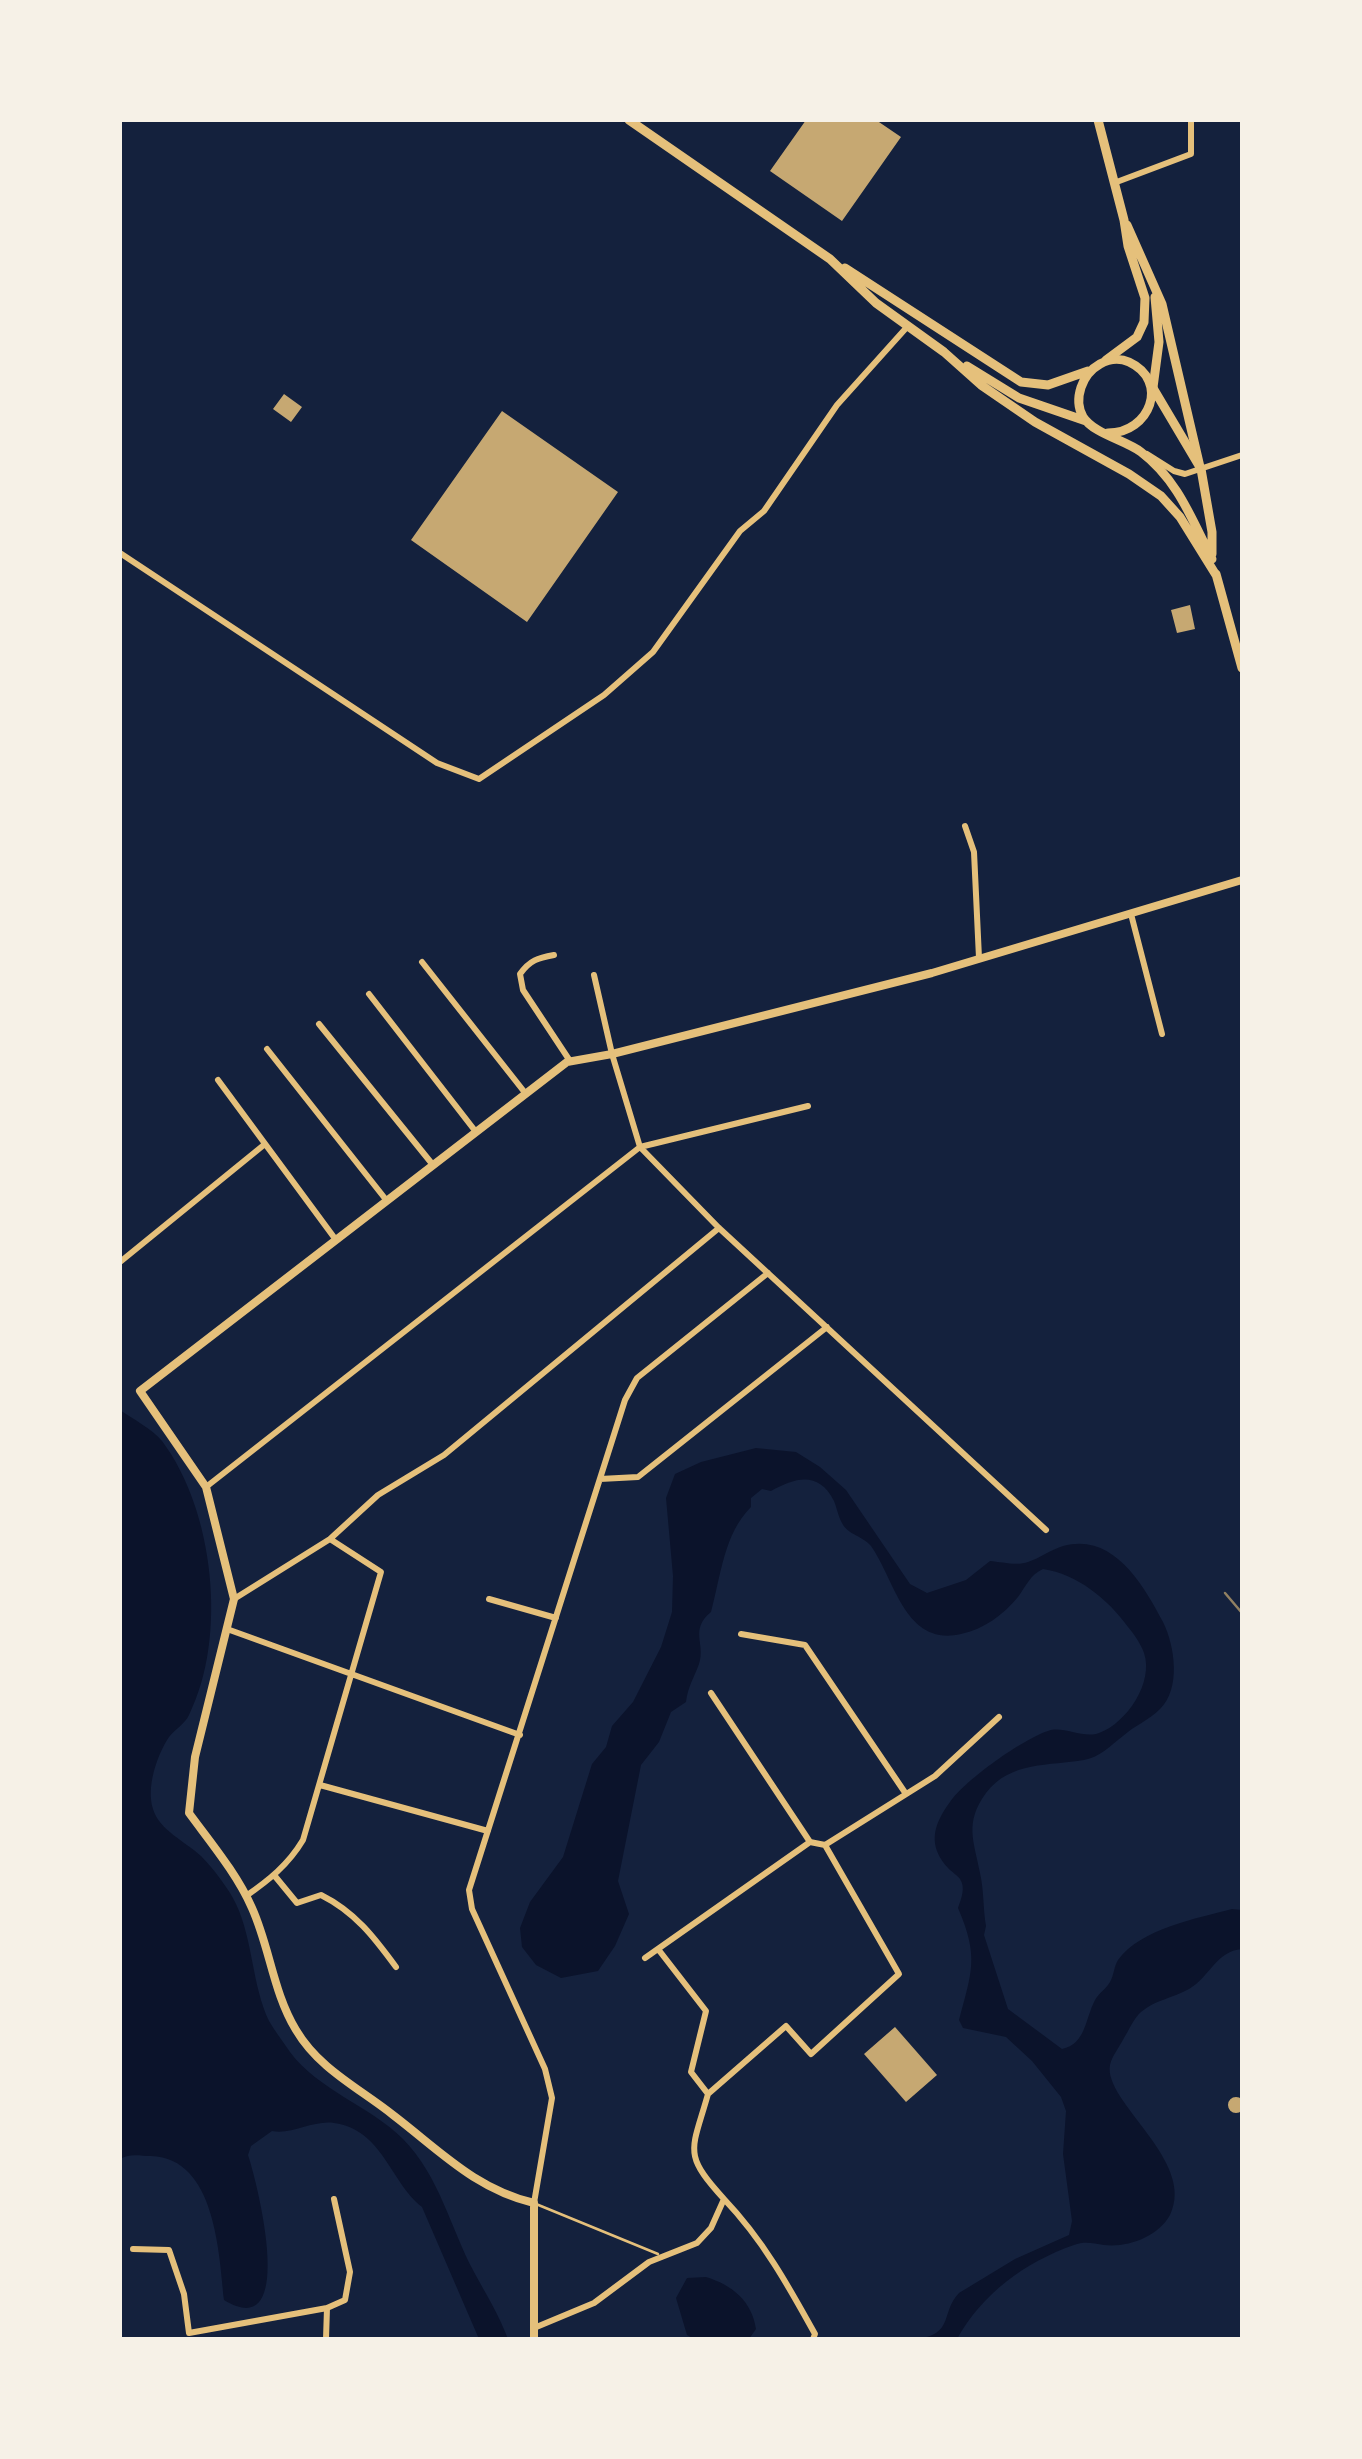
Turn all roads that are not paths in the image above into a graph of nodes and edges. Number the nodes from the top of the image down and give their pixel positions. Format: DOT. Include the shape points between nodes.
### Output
graph roads {
  1 [pos="629,120"];
  2 [pos="1098,120"];
  3 [pos="1191,120"];
  4 [pos="1114,184"];
  5 [pos="1124,220"];
  6 [pos="830,259"];
  7 [pos="1154,286"];
  8 [pos="914,311"];
  9 [pos="906,327"];
  10 [pos="944,352"];
  11 [pos="1103,362"];
  12 [pos="1092,370"];
  13 [pos="1153,394"];
  14 [pos="1086,421"];
  15 [pos="1108,433"];
  16 [pos="1142,453"];
  17 [pos="1242,455"];
  18 [pos="1200,469"];
  19 [pos="120,553"];
  20 [pos="1212,559"];
  21 [pos="1216,576"];
  22 [pos="1238,635"];
  23 [pos="1242,668"];
  24 [pos="965,826"];
  25 [pos="1242,880"];
  26 [pos="1131,914"];
  27 [pos="554,956"];
  28 [pos="980,958"];
  29 [pos="422,962"];
  30 [pos="594,975"];
  31 [pos="368,994"];
  32 [pos="318,1024"];
  33 [pos="1162,1034"];
  34 [pos="267,1049"];
  35 [pos="612,1054"];
  36 [pos="570,1061"];
  37 [pos="218,1080"];
  38 [pos="526,1094"];
  39 [pos="808,1106"];
  40 [pos="476,1132"];
  41 [pos="265,1144"];
  42 [pos="640,1147"];
  43 [pos="432,1166"];
  44 [pos="386,1201"];
  45 [pos="719,1228"];
  46 [pos="336,1240"];
  47 [pos="120,1262"];
  48 [pos="768,1272"];
  49 [pos="828,1326"];
  50 [pos="600,1478"];
  51 [pos="206,1487"];
  52 [pos="1046,1530"];
  53 [pos="330,1539"];
  54 [pos="234,1599"];
  55 [pos="489,1599"];
  56 [pos="556,1618"];
  57 [pos="226,1629"];
  58 [pos="741,1634"];
  59 [pos="354,1675"];
  60 [pos="711,1693"];
  61 [pos="999,1717"];
  62 [pos="520,1735"];
  63 [pos="320,1786"];
  64 [pos="906,1794"];
  65 [pos="488,1832"];
  66 [pos="810,1842"];
  67 [pos="825,1844"];
  68 [pos="274,1875"];
  69 [pos="246,1896"];
  70 [pos="658,1949"];
  71 [pos="646,1958"];
  72 [pos="396,1968"];
  73 [pos="708,2094"];
  74 [pos="724,2199"];
  75 [pos="334,2200"];
  76 [pos="534,2204"];
  77 [pos="133,2249"];
  78 [pos="664,2257"];
  79 [pos="327,2308"];
  80 [pos="534,2334"];
  81 [pos="326,2339"];
  82 [pos="813,2339"];
  1 -- 6 [label="main road"];
  2 -- 4 [label="main road"];
  3 -- 4 [label="street" via="1192,154"];
  4 -- 5 [label="main road"];
  5 -- 7 [label="main road"];
  5 -- 11 [label="main road" via="1145,311 1137,337"];
  6 -- 8 [label="main road"];
  6 -- 9 [label="main road"];
  7 -- 13 [label="main road"];
  7 -- 18 [label="main road"];
  8 -- 9 [label="main road"];
  8 -- 12 [label="main road" via="1021,382 1048,384"];
  9 -- 10 [label="main road"];
  9 -- 19 [label="street" via="837,405 653,652 604,695 479,779 438,762"];
  10 -- 14 [label="main road" via="1019,398"];
  10 -- 21 [label="main road" via="1035,422 1161,496"];
  11 -- 12 [label="main road"];
  11 -- 13 [label="main road" via="1129,362"];
  12 -- 14 [label="main road" via="1080,392"];
  13 -- 15 [label="main road" via="1134,427"];
  13 -- 18 [label="main road"];
  14 -- 15 [label="main road"];
  15 -- 16 [label="main road"];
  16 -- 18 [label="street" via="1180,473"];
  16 -- 20 [label="main road" via="1176,488"];
  17 -- 18 [label="street"];
  18 -- 20 [label="main road"];
  20 -- 21 [label="main road"];
  21 -- 22 [label="main road"];
  22 -- 23 [label="main road"];
  24 -- 28 [label="street" via="974,852"];
  25 -- 26 [label="street"];
  26 -- 28 [label="street"];
  26 -- 33 [label="street"];
  27 -- 36 [label="street" via="536,958 520,974 523,990"];
  28 -- 35 [label="street"];
  29 -- 38 [label="street"];
  30 -- 35 [label="street"];
  31 -- 40 [label="street"];
  32 -- 43 [label="street"];
  34 -- 44 [label="street"];
  35 -- 36 [label="street"];
  35 -- 42 [label="street"];
  36 -- 38 [label="street"];
  37 -- 41 [label="street"];
  38 -- 40 [label="street"];
  39 -- 42 [label="street"];
  40 -- 43 [label="street"];
  41 -- 46 [label="street"];
  41 -- 47 [label="street"];
  42 -- 45 [label="street"];
  42 -- 51 [label="street"];
  43 -- 44 [label="street"];
  44 -- 46 [label="street"];
  45 -- 48 [label="street"];
  45 -- 53 [label="street" via="444,1455 378,1495"];
  46 -- 51 [label="street" via="140,1391"];
  48 -- 49 [label="street"];
  48 -- 50 [label="street" via="636,1378"];
  49 -- 50 [label="street" via="638,1477"];
  49 -- 52 [label="street"];
  50 -- 56 [label="street"];
  51 -- 54 [label="street"];
  53 -- 54 [label="street"];
  53 -- 59 [label="street" via="382,1572"];
  54 -- 57 [label="street"];
  55 -- 56 [label="street"];
  56 -- 62 [label="street"];
  57 -- 59 [label="street"];
  57 -- 69 [label="street" via="195,1757 189,1813"];
  58 -- 64 [label="street" via="805,1645"];
  59 -- 62 [label="street"];
  59 -- 63 [label="street"];
  60 -- 66 [label="street"];
  61 -- 64 [label="street"];
  62 -- 65 [label="street"];
  63 -- 65 [label="street"];
  63 -- 68 [label="street" via="303,1840"];
  64 -- 67 [label="street"];
  65 -- 76 [label="street" via="468,1890 472,1909 552,2098"];
  66 -- 67 [label="street"];
  66 -- 70 [label="street"];
  67 -- 73 [label="street" via="899,1974 811,2054 786,2026"];
  68 -- 69 [label="street"];
  68 -- 72 [label="street" via="297,1902 321,1894 346,1908"];
  69 -- 76 [label="street" via="281,2002 298,2034 333,2073 458,2169"];
  70 -- 71 [label="street"];
  70 -- 73 [label="street" via="706,2010 691,2072"];
  73 -- 74 [label="street" via="693,2156"];
  74 -- 78 [label="street" via="697,2243"];
  74 -- 82 [label="street" via="775,2262"];
  75 -- 79 [label="street" via="350,2272 345,2300"];
  76 -- 78 [label="lane"];
  76 -- 80 [label="street"];
  77 -- 79 [label="street" via="169,2250 189,2333"];
  78 -- 80 [label="street"];
  79 -- 81 [label="street"];
}
